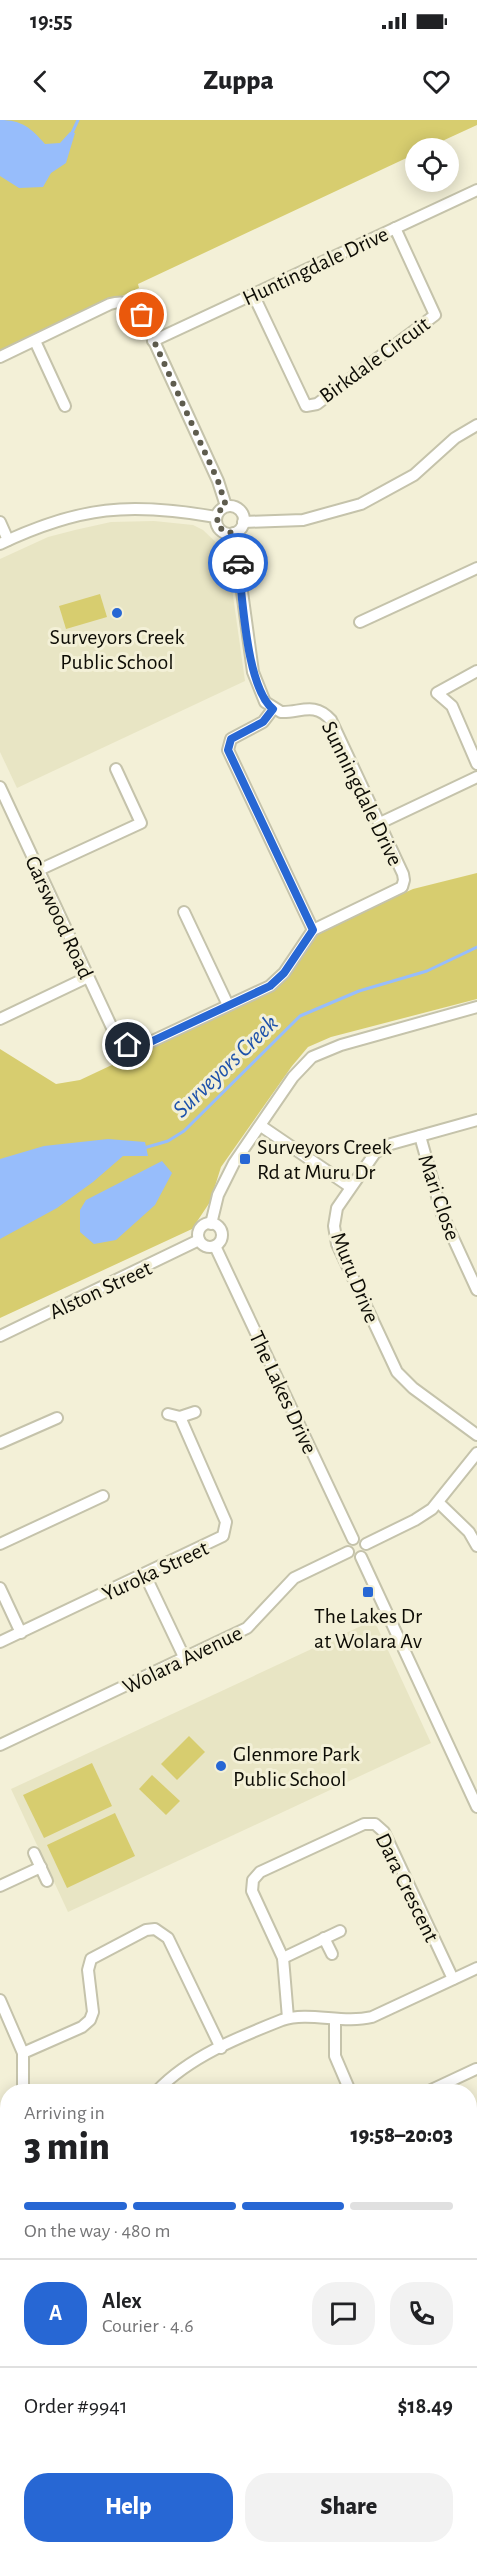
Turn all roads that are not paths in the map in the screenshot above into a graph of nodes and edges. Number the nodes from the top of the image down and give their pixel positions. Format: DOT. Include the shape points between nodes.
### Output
graph roads {
  1 [pos="477,190"];
  2 [pos="394,228"];
  3 [pos="253,294"];
  4 [pos="34,341"];
  5 [pos="153,341"];
  6 [pos="0,357"];
  7 [pos="65,406"];
  8 [pos="477,426"];
  9 [pos="226,506"];
  10 [pos="216,517"];
  11 [pos="0,522"];
  12 [pos="243,522"];
  13 [pos="234,532"];
  14 [pos="4,542"];
  15 [pos="477,568"];
  16 [pos="360,622"];
  17 [pos="477,672"];
  18 [pos="273,709"];
  19 [pos="477,764"];
  20 [pos="116,769"];
  21 [pos="477,777"];
  22 [pos="0,787"];
  23 [pos="380,823"];
  24 [pos="39,870"];
  25 [pos="184,912"];
  26 [pos="313,930"];
  27 [pos="88,976"];
  28 [pos="228,1005"];
  29 [pos="477,1007"];
  30 [pos="0,1019"];
  31 [pos="125,1043"];
  32 [pos="477,1119"];
  33 [pos="261,1126"];
  34 [pos="420,1136"];
  35 [pos="350,1186"];
  36 [pos="211,1224"];
  37 [pos="200,1240"];
  38 [pos="215,1246"];
  39 [pos="477,1290"];
  40 [pos="0,1336"];
  41 [pos="195,1412"];
  42 [pos="168,1414"];
  43 [pos="180,1417"];
  44 [pos="57,1418"];
  45 [pos="477,1435"];
  46 [pos="0,1443"];
  47 [pos="477,1453"];
  48 [pos="103,1496"];
  49 [pos="439,1503"];
  50 [pos="352,1539"];
  51 [pos="366,1544"];
  52 [pos="0,1545"];
  53 [pos="477,1546"];
  54 [pos="348,1552"];
  55 [pos="361,1557"];
  56 [pos="145,1575"];
  57 [pos="0,1587"];
  58 [pos="21,1633"];
  59 [pos="0,1642"];
  60 [pos="184,1659"];
  61 [pos="0,1745"];
  62 [pos="477,1807"];
  63 [pos="34,1853"];
  64 [pos="41,1867"];
  65 [pos="47,1881"];
  66 [pos="0,1886"];
  67 [pos="340,1931"];
  68 [pos="324,1938"];
  69 [pos="332,1954"];
  70 [pos="283,1958"];
  71 [pos="477,1968"];
  72 [pos="453,1979"];
  73 [pos="0,2000"];
  74 [pos="288,2018"];
  75 [pos="335,2020"];
  76 [pos="220,2048"];
  77 [pos="23,2053"];
  78 [pos="476,2068"];
  79 [pos="23,2084"];
  80 [pos="165,2084"];
  81 [pos="347,2084"];
  82 [pos="443,2084"];
  1 -- 2 [label="street, Huntingdale Drive"];
  2 -- 3 [label="street, Huntingdale Drive"];
  2 -- 3 [label="street, Birkdale Circuit" via="435,315 317,404 306,406"];
  3 -- 5 [label="street, Huntingdale Drive"];
  4 -- 5 [label="street" via="122,302 140,312"];
  4 -- 6 [label="street"];
  4 -- 7 [label="street"];
  5 -- 9 [label="street"];
  8 -- 12 [label="street" via="455,438 414,475 373,499 338,513 303,520"];
  9 -- 10 [label="street"];
  9 -- 12 [label="street" via="240,510"];
  10 -- 13 [label="street" via="222,531"];
  10 -- 14 [label="street" via="159,508 107,509 64,517"];
  11 -- 14 [label="street"];
  12 -- 13 [label="street"];
  13 -- 18 [label="street" via="253,672 265,702"];
  15 -- 16 [label="street"];
  17 -- 19 [label="street" via="437,693 452,706"];
  18 -- 23 [label="street, Sunningdale Drive" via="284,712 308,707 327,715"];
  18 -- 26 [label="street" via="263,722 231,739 226,747"];
  20 -- 24 [label="street" via="141,823"];
  21 -- 23 [label="street"];
  22 -- 24 [label="street, Garswood Road"];
  23 -- 26 [label="street, Sunningdale Drive" via="403,874 403,885"];
  24 -- 27 [label="street, Garswood Road"];
  25 -- 28 [label="street"];
  26 -- 28 [label="street, Sunningdale Drive" via="277,980"];
  27 -- 30 [label="street"];
  27 -- 31 [label="street, Garswood Road" via="114,1032"];
  28 -- 31 [label="street, Sunningdale Drive" via="144,1045"];
  29 -- 33 [label="street" via="312,1057 293,1077"];
  32 -- 34 [label="street, Muru Drive"];
  33 -- 35 [label="street"];
  33 -- 36 [label="street" via="234,1163 218,1195"];
  34 -- 35 [label="street, Muru Drive" via="380,1149"];
  34 -- 39 [label="street, Mari Close" via="442,1214"];
  35 -- 45 [label="street, Muru Drive" via="335,1212 335,1238 394,1367 413,1388"];
  36 -- 37 [label="street" via="199,1230"];
  36 -- 38 [label="street" via="221,1233"];
  37 -- 38 [label="street" via="208,1247"];
  37 -- 40 [label="street, Alston Street"];
  38 -- 50 [label="street, The Lakes Drive"];
  41 -- 43 [label="street"];
  42 -- 43 [label="street"];
  43 -- 56 [label="street, Yuroka Street" via="226,1522 226,1530 218,1541"];
  44 -- 46 [label="street"];
  47 -- 49 [label="street"];
  48 -- 52 [label="street"];
  49 -- 51 [label="street" via="415,1520"];
  49 -- 53 [label="street" via="469,1532"];
  50 -- 51 [label="street" via="359,1538"];
  50 -- 54 [label="street"];
  51 -- 55 [label="street" via="367,1550"];
  54 -- 55 [label="street" via="352,1557"];
  54 -- 60 [label="street, Wolara Avenue" via="294,1578 247,1628"];
  55 -- 62 [label="street"];
  56 -- 58 [label="street, Yuroka Street"];
  56 -- 60 [label="street"];
  57 -- 58 [label="street"];
  58 -- 59 [label="street, Yuroka Street"];
  60 -- 61 [label="street, Wolara Avenue"];
  63 -- 64 [label="street"];
  64 -- 65 [label="street"];
  64 -- 66 [label="street"];
  67 -- 68 [label="street"];
  68 -- 69 [label="street"];
  68 -- 70 [label="street"];
  70 -- 72 [label="street, Dara Crescent" via="252,1891 253,1880 261,1872 372,1823 384,1832"];
  70 -- 74 [label="street, Dara Crescent"];
  71 -- 72 [label="street"];
  72 -- 75 [label="street" via="372,2017"];
  73 -- 77 [label="street"];
  74 -- 75 [label="street"];
  74 -- 76 [label="street"];
  75 -- 81 [label="street" via="335,2056"];
  76 -- 77 [label="street" via="168,1938 154,1929 91,1959 88,1970 93,2012 87,2024"];
  76 -- 80 [label="street" via="184,2067"];
  77 -- 79 [label="street"];
  78 -- 82 [label="street"];
}
